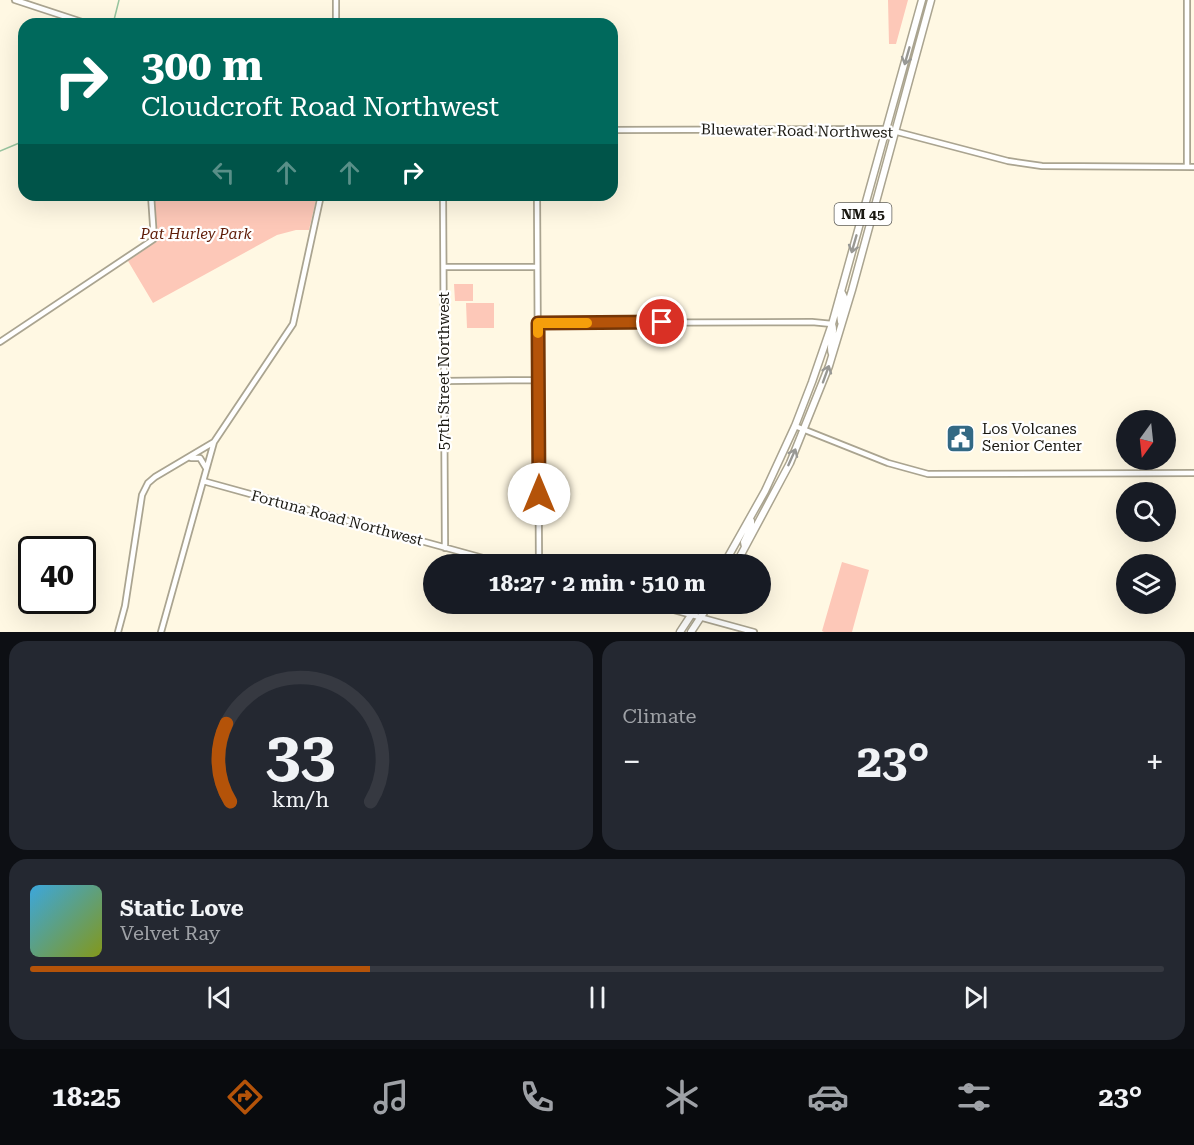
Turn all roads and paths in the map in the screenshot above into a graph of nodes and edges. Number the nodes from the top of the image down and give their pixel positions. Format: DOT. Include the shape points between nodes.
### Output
graph roads {
  1 [pos="15,0"];
  2 [pos="336,0"];
  3 [pos="922,0"];
  4 [pos="931,0"];
  5 [pos="1187,0"];
  6 [pos="70,18"];
  7 [pos="336,18"];
  8 [pos="886,129"];
  9 [pos="618,130"];
  10 [pos="895,131"];
  11 [pos="1187,167"];
  12 [pos="1194,167"];
  13 [pos="151,201"];
  14 [pos="320,201"];
  15 [pos="443,201"];
  16 [pos="537,201"];
  17 [pos="444,267"];
  18 [pos="537,267"];
  19 [pos="841,291"];
  20 [pos="538,323"];
  21 [pos="832,324"];
  22 [pos="842,324"];
  23 [pos="0,342"];
  24 [pos="832,354"];
  25 [pos="538,380"];
  26 [pos="444,381"];
  27 [pos="795,426"];
  28 [pos="804,429"];
  29 [pos="214,442"];
  30 [pos="188,458"];
  31 [pos="207,468"];
  32 [pos="774,473"];
  33 [pos="1194,473"];
  34 [pos="203,481"];
  35 [pos="768,505"];
  36 [pos="750,520"];
  37 [pos="445,548"];
  38 [pos="745,548"];
  39 [pos="468,554"];
  40 [pos="539,554"];
  41 [pos="730,554"];
  42 [pos="742,554"];
  43 [pos="687,614"];
  44 [pos="703,614"];
  45 [pos="691,615"];
  46 [pos="701,617"];
  47 [pos="118,632"];
  48 [pos="161,632"];
  49 [pos="680,632"];
  50 [pos="691,632"];
  51 [pos="754,632"];
  1 -- 6 [label="street"];
  2 -- 7 [label="street"];
  3 -- 8 [label="main road, NM 45, one-way"];
  4 -- 10 [label="main road, NM 45"];
  5 -- 11 [label="street"];
  8 -- 9 [label="street, Bluewater Road Northwest"];
  8 -- 10 [label="street, Bluewater Road Northwest"];
  8 -- 19 [label="main road, NM 45, one-way"];
  10 -- 11 [label="street, Bluewater Road Northwest" via="1008,161 1042,166"];
  10 -- 22 [label="main road, NM 45"];
  11 -- 12 [label="street, Bluewater Road Northwest"];
  13 -- 23 [label="street" via="154,239"];
  14 -- 29 [label="street" via="293,324"];
  15 -- 17 [label="street, 57th Street Northwest"];
  16 -- 18 [label="street"];
  17 -- 18 [label="street"];
  17 -- 26 [label="street, 57th Street Northwest"];
  18 -- 20 [label="street"];
  19 -- 21 [label="main road, NM 45"];
  19 -- 22 [label="main road"];
  20 -- 21 [label="street"];
  20 -- 25 [label="street"];
  21 -- 24 [label="main road"];
  21 -- 27 [label="main road, NM 45"];
  22 -- 24 [label="main road, NM 45"];
  28 -- 24 [label="main road, NM 45, one-way"];
  25 -- 26 [label="street"];
  25 -- 40 [label="street"];
  26 -- 37 [label="street, 57th Street Northwest"];
  27 -- 28 [label="street"];
  27 -- 32 [label="main road, NM 45"];
  28 -- 33 [label="street" via="894,466 928,474"];
  35 -- 28 [label="main road, NM 45, one-way"];
  29 -- 30 [label="street"];
  29 -- 31 [label="street"];
  30 -- 31 [label="street" via="200,458"];
  30 -- 47 [label="street" via="155,477 142,495"];
  31 -- 34 [label="street"];
  32 -- 35 [label="main road"];
  32 -- 36 [label="main road, NM 45"];
  34 -- 37 [label="street, Fortuna Road Northwest"];
  34 -- 48 [label="street"];
  35 -- 38 [label="main road, NM 45"];
  36 -- 38 [label="main road"];
  36 -- 41 [label="main road, NM 45"];
  37 -- 39 [label="street, Fortuna Road Northwest"];
  38 -- 42 [label="main road, NM 45"];
  43 -- 45 [label="street"];
  44 -- 46 [label="main road"];
  45 -- 46 [label="street"];
  45 -- 49 [label="main road"];
  46 -- 50 [label="main road"];
  46 -- 51 [label="street"];
}
